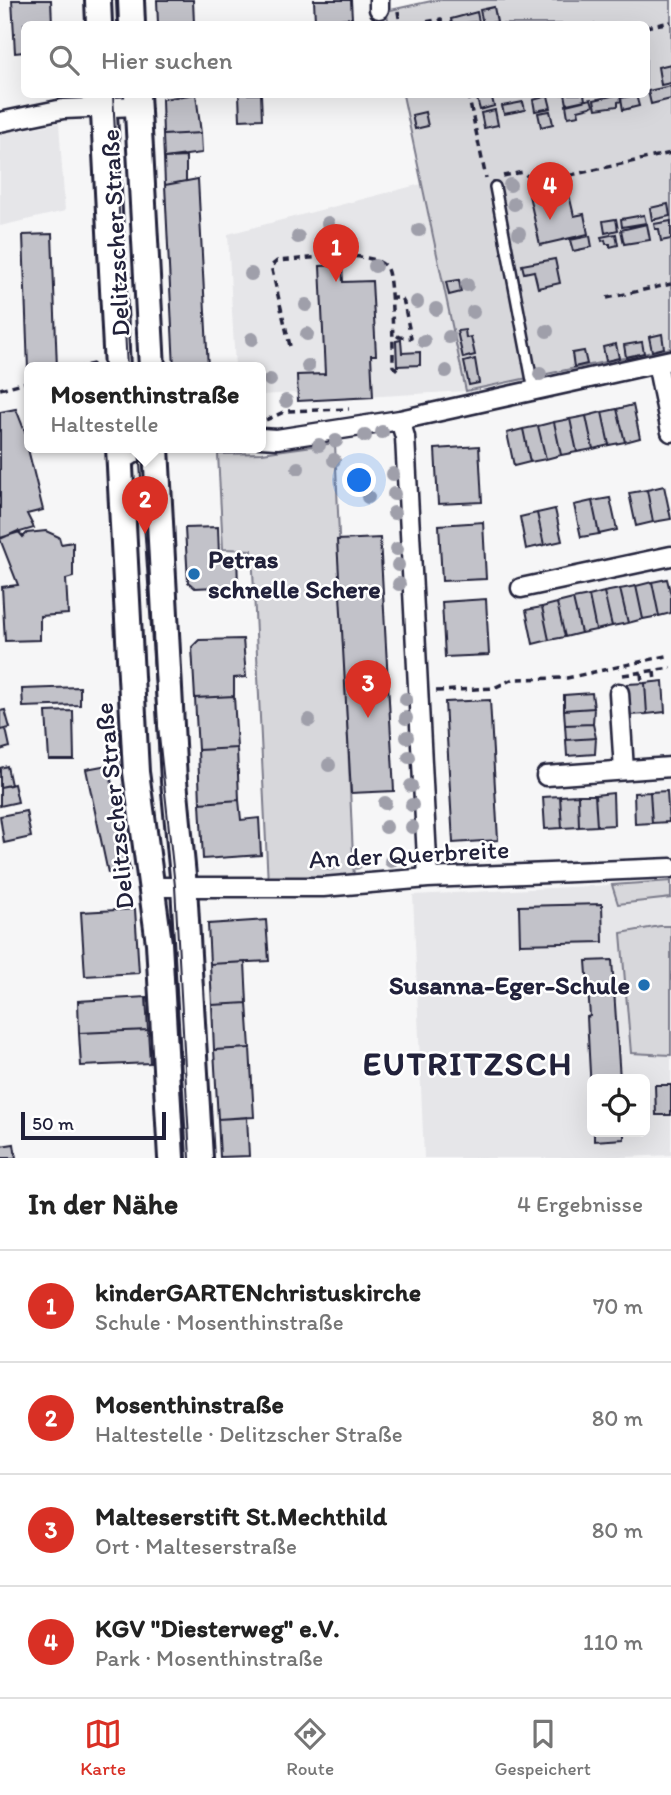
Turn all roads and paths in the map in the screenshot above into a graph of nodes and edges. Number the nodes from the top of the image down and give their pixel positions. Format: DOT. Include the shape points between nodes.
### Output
graph roads {
  1 [pos="98,0"];
  2 [pos="131,0"];
  3 [pos="99,21"];
  4 [pos="132,21"];
  5 [pos="671,22"];
  6 [pos="650,26"];
  7 [pos="469,98"];
  8 [pos="137,100"];
  9 [pos="103,101"];
  10 [pos="0,122"];
  11 [pos="671,153"];
  12 [pos="495,187"];
  13 [pos="671,284"];
  14 [pos="390,298"];
  15 [pos="607,298"];
  16 [pos="392,332"];
  17 [pos="290,346"];
  18 [pos="117,362"];
  19 [pos="152,362"];
  20 [pos="664,362"];
  21 [pos="401,373"];
  22 [pos="24,383"];
  23 [pos="0,389"];
  24 [pos="534,391"];
  25 [pos="400,420"];
  26 [pos="266,421"];
  27 [pos="352,429"];
  28 [pos="671,432"];
  29 [pos="266,438"];
  30 [pos="156,453"];
  31 [pos="119,456"];
  32 [pos="671,556"];
  33 [pos="521,588"];
  34 [pos="671,655"];
  35 [pos="671,668"];
  36 [pos="654,671"];
  37 [pos="641,673"];
  38 [pos="617,677"];
  39 [pos="654,682"];
  40 [pos="642,683"];
  41 [pos="431,691"];
  42 [pos="671,767"];
  43 [pos="624,770"];
  44 [pos="545,775"];
  45 [pos="671,869"];
  46 [pos="428,878"];
  47 [pos="151,887"];
  48 [pos="184,887"];
  49 [pos="171,1158"];
  50 [pos="200,1158"];
  1 -- 3 [label="main road"];
  2 -- 4 [label="main road"];
  5 -- 6 [label="path"];
  7 -- 12 [label="path" via="486,179"];
  8 -- 9 [label="street"];
  8 -- 19 [label="main road, Delitzscher Straße"];
  9 -- 10 [label="street"];
  9 -- 18 [label="main road, Delitzscher Straße"];
  11 -- 12 [label="path" via="535,183 523,172 499,177"];
  12 -- 24 [label="lane"];
  13 -- 15 [label="path"];
  14 -- 16 [label="path"];
  14 -- 16 [label="path" via="401,298 404,303 411,338"];
  14 -- 17 [label="path" via="386,268 378,260 360,256 277,261 271,272"];
  16 -- 21 [label="path" via="393,366"];
  20 -- 24 [label="street"];
  20 -- 28 [label="street"];
  22 -- 23 [label="path"];
  24 -- 25 [label="street"];
  25 -- 27 [label="street"];
  25 -- 46 [label="street" via="405,437"];
  26 -- 27 [label="path" via="286,411 349,408"];
  27 -- 29 [label="street"];
  30 -- 48 [label="main road"];
  31 -- 47 [label="main road, Delitzscher Straße" via="135,758"];
  32 -- 33 [label="street"];
  34 -- 38 [label="path"];
  35 -- 36 [label="path"];
  36 -- 37 [label="path"];
  36 -- 39 [label="path"];
  37 -- 38 [label="path"];
  37 -- 40 [label="path"];
  38 -- 41 [label="path" via="513,679 495,688"];
  38 -- 43 [label="street"];
  42 -- 43 [label="street"];
  43 -- 44 [label="street"];
  45 -- 46 [label="street, An der Querbreite"];
  46 -- 48 [label="street, An der Querbreite" via="323,887"];
  47 -- 48 [label="street, An der Querbreite"];
  47 -- 49 [label="main road, Delitzscher Straße" via="159,943"];
  48 -- 50 [label="main road"];
}
